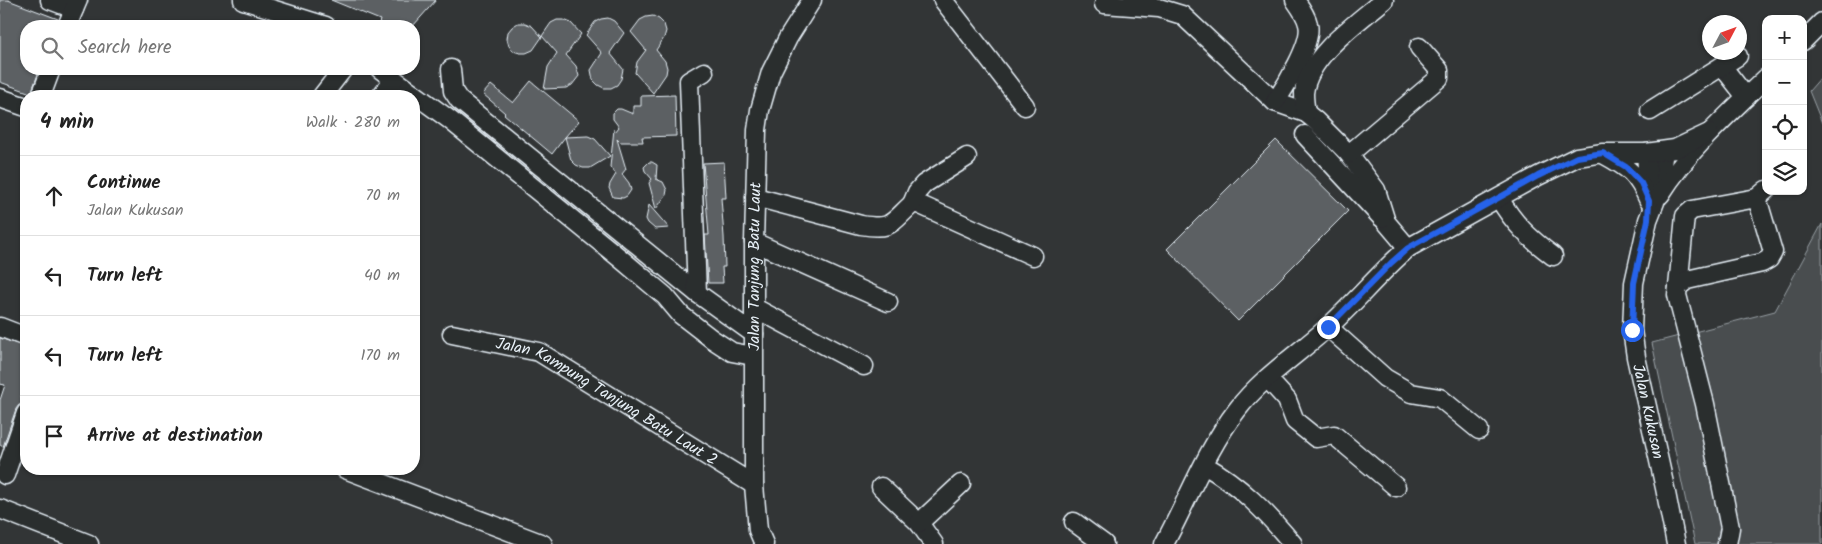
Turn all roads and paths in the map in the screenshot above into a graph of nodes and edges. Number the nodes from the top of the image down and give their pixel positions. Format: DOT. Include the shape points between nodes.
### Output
graph roads {
  1 [pos="50,0"];
  2 [pos="243,0"];
  3 [pos="812,0"];
  4 [pos="943,0"];
  5 [pos="1295,0"];
  6 [pos="1384,0"];
  7 [pos="76,4"];
  8 [pos="1104,4"];
  9 [pos="69,20"];
  10 [pos="307,20"];
  11 [pos="1822,22"];
  12 [pos="1807,38"];
  13 [pos="1420,47"];
  14 [pos="1732,60"];
  15 [pos="1722,66"];
  16 [pos="451,69"];
  17 [pos="704,72"];
  18 [pos="49,75"];
  19 [pos="338,75"];
  20 [pos="388,75"];
  21 [pos="394,79"];
  22 [pos="1762,82"];
  23 [pos="43,90"];
  24 [pos="326,90"];
  25 [pos="386,90"];
  26 [pos="409,90"];
  27 [pos="1746,97"];
  28 [pos="0,98"];
  29 [pos="420,98"];
  30 [pos="1275,102"];
  31 [pos="20,105"];
  32 [pos="1025,106"];
  33 [pos="1650,111"];
  34 [pos="1306,113"];
  35 [pos="1709,133"];
  36 [pos="1305,135"];
  37 [pos="1655,152"];
  38 [pos="1603,153"];
  39 [pos="1349,154"];
  40 [pos="967,157"];
  41 [pos="1761,194"];
  42 [pos="755,197"];
  43 [pos="1499,198"];
  44 [pos="1652,202"];
  45 [pos="912,204"];
  46 [pos="1386,222"];
  47 [pos="754,242"];
  48 [pos="1408,248"];
  49 [pos="1033,256"];
  50 [pos="1552,256"];
  51 [pos="1678,287"];
  52 [pos="697,293"];
  53 [pos="888,302"];
  54 [pos="755,308"];
  55 [pos="0,327"];
  56 [pos="1328,327"];
  57 [pos="452,334"];
  58 [pos="754,334"];
  59 [pos="20,335"];
  60 [pos="753,356"];
  61 [pos="864,366"];
  62 [pos="1268,379"];
  63 [pos="1479,430"];
  64 [pos="20,431"];
  65 [pos="1204,465"];
  66 [pos="5,475"];
  67 [pos="361,475"];
  68 [pos="961,484"];
  69 [pos="754,485"];
  70 [pos="1396,486"];
  71 [pos="881,487"];
  72 [pos="0,509"];
  73 [pos="1074,522"];
  74 [pos="920,523"];
  75 [pos="89,544"];
  76 [pos="543,544"];
  77 [pos="764,544"];
  78 [pos="934,544"];
  79 [pos="1104,544"];
  80 [pos="1164,544"];
  81 [pos="1293,544"];
  82 [pos="1676,544"];
  83 [pos="1727,544"];
  1 -- 7 [label="street"];
  2 -- 10 [label="street"];
  3 -- 42 [label="street, Jalan Tanjung Batu Laut" via="779,55 765,89 757,130"];
  4 -- 32 [label="street"];
  5 -- 30 [label="street" via="1309,25 1303,53"];
  6 -- 34 [label="street" via="1328,49 1311,71 1304,93"];
  7 -- 9 [label="street"];
  8 -- 30 [label="street" via="1159,8 1182,15"];
  11 -- 12 [label="street"];
  13 -- 39 [label="street" via="1440,70 1439,78"];
  14 -- 15 [label="street"];
  15 -- 27 [label="street"];
  15 -- 33 [label="street"];
  16 -- 52 [label="street" via="453,90 459,100"];
  17 -- 52 [label="street" via="689,81"];
  18 -- 23 [label="street"];
  19 -- 24 [label="street"];
  20 -- 21 [label="street"];
  21 -- 25 [label="street"];
  21 -- 26 [label="street"];
  22 -- 27 [label="street"];
  27 -- 35 [label="street"];
  28 -- 31 [label="street"];
  29 -- 60 [label="street" via="621,259 712,339 732,352"];
  30 -- 34 [label="street"];
  34 -- 39 [label="street"];
  35 -- 37 [label="street" via="1681,147"];
  35 -- 44 [label="street"];
  36 -- 46 [label="street"];
  37 -- 38 [label="street"];
  37 -- 44 [label="street, Jalan Kukusan"];
  38 -- 43 [label="street" via="1577,157"];
  38 -- 44 [label="street" via="1626,167"];
  39 -- 46 [label="street" via="1376,190"];
  40 -- 45 [label="street" via="924,184"];
  41 -- 51 [label="street" via="1692,210 1685,216"];
  41 -- 51 [label="street" via="1773,252 1769,259 1687,280"];
  42 -- 45 [label="street" via="877,227 890,224"];
  42 -- 47 [label="street, Jalan Tanjung Batu Laut"];
  43 -- 48 [label="street"];
  43 -- 50 [label="street" via="1517,226"];
  44 -- 82 [label="street, Jalan Kukusan" via="1634,283 1632,330"];
  45 -- 49 [label="street" via="920,204"];
  46 -- 48 [label="street"];
  47 -- 53 [label="street"];
  47 -- 54 [label="street, Jalan Tanjung Batu Laut"];
  48 -- 56 [label="street"];
  51 -- 83 [label="street" via="1677,296 1705,404 1730,528"];
  52 -- 58 [label="street"];
  54 -- 58 [label="street, Jalan Tanjung Batu Laut"];
  54 -- 61 [label="street"];
  55 -- 59 [label="street"];
  56 -- 62 [label="street"];
  56 -- 63 [label="street" via="1385,378 1411,393 1440,398"];
  57 -- 69 [label="street, Jalan Kampung Tanjung Batu Laut 2" via="539,352"];
  58 -- 60 [label="street, Jalan Tanjung Batu Laut"];
  60 -- 69 [label="street, Jalan Tanjung Batu Laut"];
  62 -- 65 [label="street" via="1238,408"];
  62 -- 70 [label="street" via="1287,400 1295,421 1316,438 1334,435"];
  64 -- 66 [label="street"];
  65 -- 80 [label="street"];
  65 -- 81 [label="street" via="1222,475 1264,510"];
  67 -- 76 [label="street"];
  68 -- 74 [label="street"];
  69 -- 77 [label="street, Jalan Tanjung Batu Laut" via="758,530"];
  71 -- 74 [label="street"];
  72 -- 75 [label="street"];
  73 -- 79 [label="street"];
  74 -- 78 [label="street"];
}
